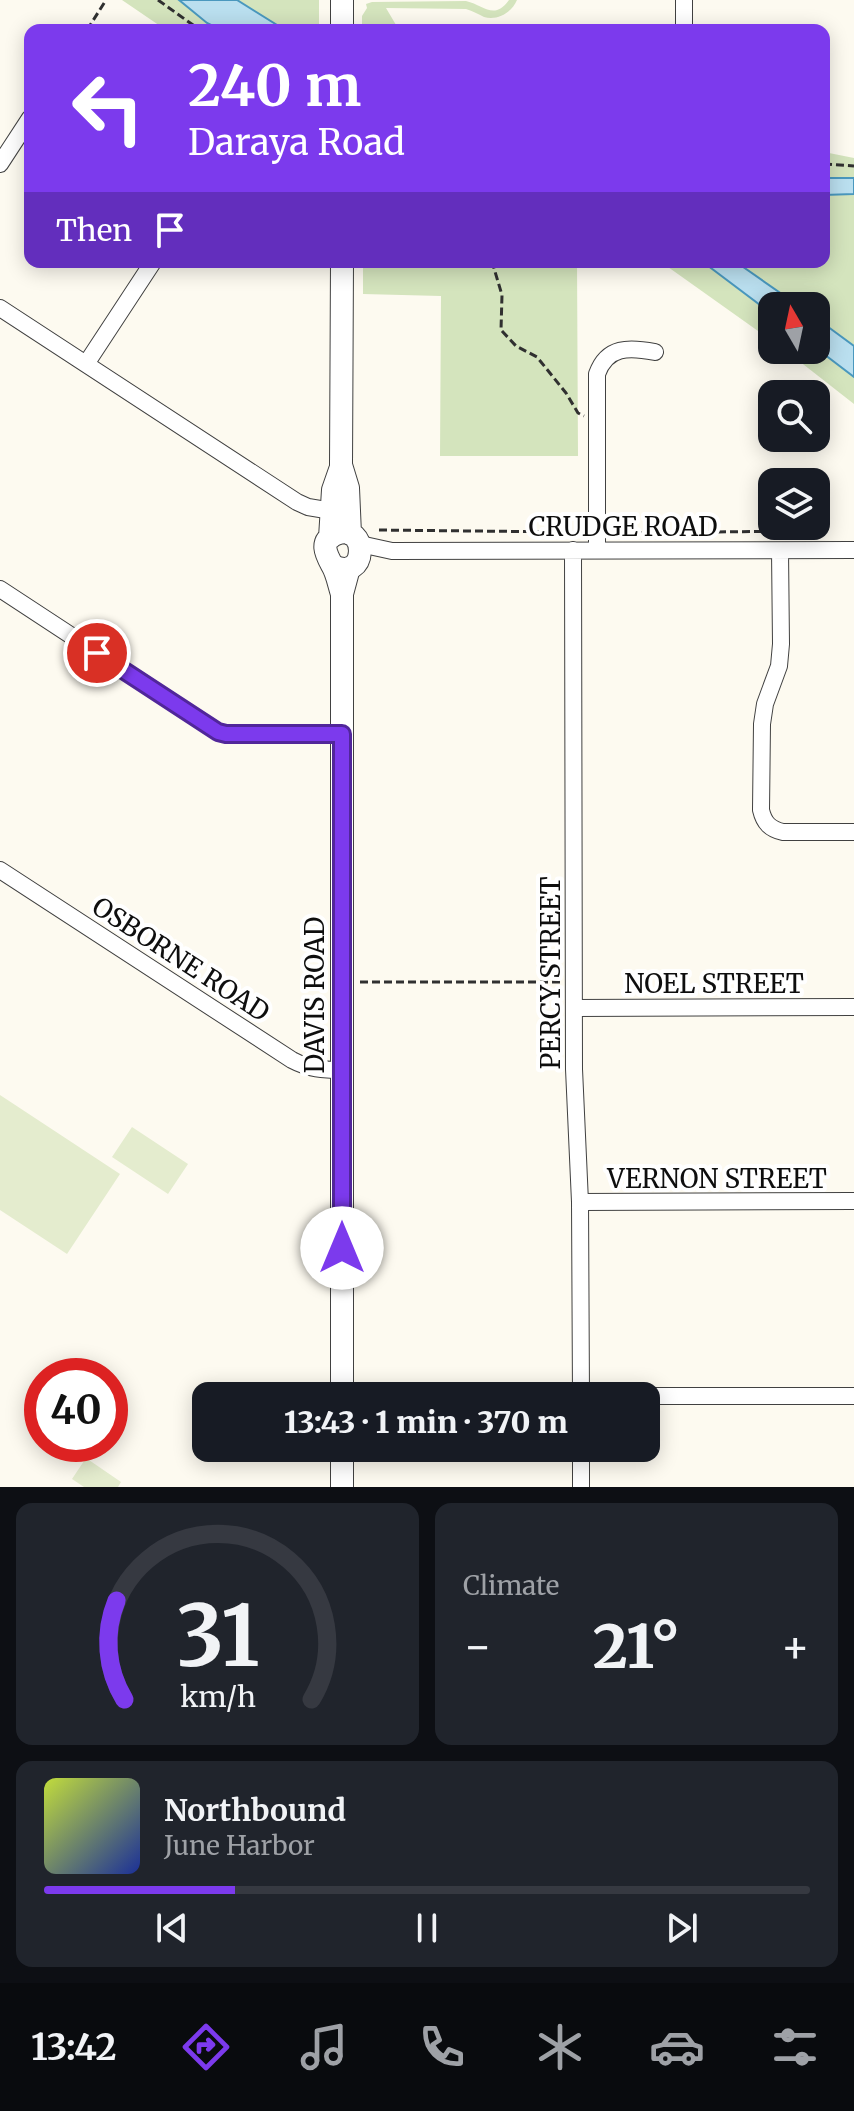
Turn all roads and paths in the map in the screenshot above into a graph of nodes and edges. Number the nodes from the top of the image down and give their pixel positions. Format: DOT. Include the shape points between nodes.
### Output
graph roads {
  1 [pos="106,0"];
  2 [pos="158,0"];
  3 [pos="342,0"];
  4 [pos="684,0"];
  5 [pos="91,24"];
  6 [pos="192,24"];
  7 [pos="342,24"];
  8 [pos="684,24"];
  9 [pos="24,127"];
  10 [pos="0,164"];
  11 [pos="830,164"];
  12 [pos="854,166"];
  13 [pos="149,268"];
  14 [pos="342,268"];
  15 [pos="494,268"];
  16 [pos="0,308"];
  17 [pos="655,352"];
  18 [pos="86,364"];
  19 [pos="597,416"];
  20 [pos="341,465"];
  21 [pos="332,511"];
  22 [pos="379,530"];
  23 [pos="758,532"];
  24 [pos="610,533"];
  25 [pos="582,534"];
  26 [pos="573,550"];
  27 [pos="597,550"];
  28 [pos="854,550"];
  29 [pos="346,551"];
  30 [pos="780,551"];
  31 [pos="0,589"];
  32 [pos="342,734"];
  33 [pos="854,832"];
  34 [pos="0,870"];
  35 [pos="360,982"];
  36 [pos="560,982"];
  37 [pos="854,1007"];
  38 [pos="574,1008"];
  39 [pos="342,1070"];
  40 [pos="854,1201"];
  41 [pos="580,1202"];
  42 [pos="342,1382"];
  43 [pos="581,1382"];
  44 [pos="660,1396"];
  45 [pos="854,1396"];
  46 [pos="342,1462"];
  47 [pos="581,1462"];
  48 [pos="342,1487"];
  49 [pos="581,1487"];
  1 -- 5 [label="path"];
  2 -- 6 [label="path"];
  3 -- 7 [label="street"];
  4 -- 8 [label="street"];
  9 -- 10 [label="street"];
  11 -- 12 [label="path"];
  13 -- 18 [label="street"];
  14 -- 20 [label="street, DAVIS ROAD"];
  15 -- 19 [label="path" via="502,295 501,330 537,357 581,416"];
  16 -- 18 [label="street"];
  17 -- 19 [label="street" via="631,349 607,356 597,374"];
  18 -- 21 [label="street" via="297,502"];
  19 -- 27 [label="street"];
  20 -- 21 [label="street, DAVIS ROAD"];
  20 -- 29 [label="street, DAVIS ROAD" via="348,488"];
  21 -- 29 [label="street, DAVIS ROAD"];
  22 -- 25 [label="path"];
  23 -- 24 [label="path"];
  26 -- 27 [label="street, CRUDGE ROAD"];
  26 -- 29 [label="street, CRUDGE ROAD"];
  26 -- 38 [label="street, PERCY STREET"];
  27 -- 30 [label="street, CRUDGE ROAD"];
  28 -- 30 [label="street, CRUDGE ROAD"];
  29 -- 32 [label="street, DAVIS ROAD"];
  30 -- 33 [label="street" via="781,644 762,724 758,823 783,832"];
  31 -- 32 [label="street" via="218,732"];
  32 -- 39 [label="street, DAVIS ROAD"];
  34 -- 39 [label="street, OSBORNE ROAD" via="292,1060 319,1070"];
  35 -- 36 [label="path"];
  37 -- 38 [label="street, NOEL STREET"];
  38 -- 41 [label="street, PERCY STREET"];
  39 -- 42 [label="street, DAVIS ROAD"];
  40 -- 41 [label="street, VERNON STREET"];
  41 -- 43 [label="street, PERCY STREET"];
  44 -- 45 [label="street"];
  46 -- 48 [label="street"];
  47 -- 49 [label="street"];
}
